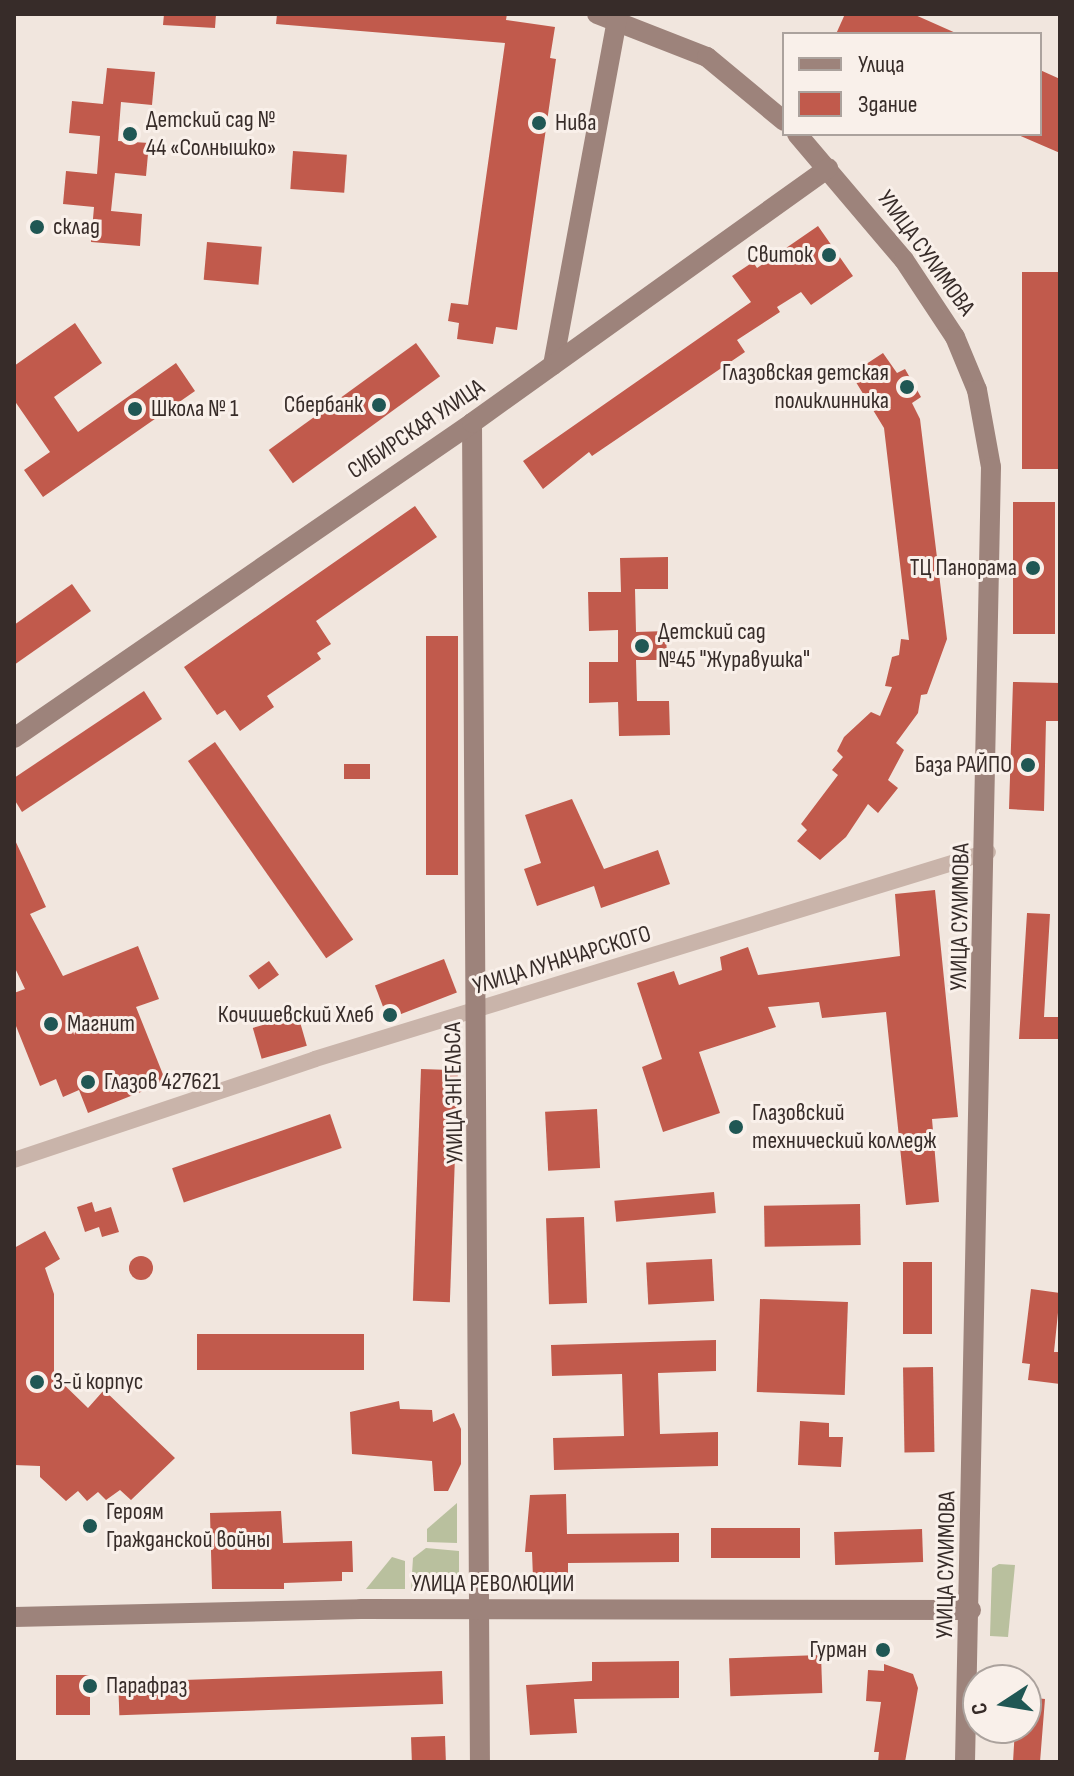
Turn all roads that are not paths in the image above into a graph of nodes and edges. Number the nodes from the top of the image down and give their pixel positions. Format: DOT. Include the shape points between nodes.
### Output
graph roads {
  1 [pos="597,14"];
  2 [pos="618,18"];
  3 [pos="782,119"];
  4 [pos="799,136"];
  5 [pos="828,168"];
  6 [pos="553,365"];
  7 [pos="472,423"];
  8 [pos="14,738"];
  9 [pos="988,852"];
  10 [pos="479,1011"];
  11 [pos="14,1160"];
  12 [pos="481,1609"];
  13 [pos="971,1610"];
  14 [pos="14,1617"];
  15 [pos="480,1762"];
  16 [pos="965,1762"];
  1 -- 2 [label="main road"];
  2 -- 3 [label="main road" via="707,57"];
  2 -- 6 [label="main road"];
  4 -- 5 [label="main road, УЛИЦА СУЛИМОВА"];
  5 -- 6 [label="main road, СИБИРСКАЯ УЛИЦА"];
  5 -- 9 [label="main road, УЛИЦА СУЛИМОВА" via="904,260 955,337 985,424 993,594"];
  6 -- 7 [label="main road, СИБИРСКАЯ УЛИЦА"];
  7 -- 8 [label="main road, СИБИРСКАЯ УЛИЦА"];
  7 -- 10 [label="main road, УЛИЦА ЭНГЕЛЬСА"];
  9 -- 10 [label="street, УЛИЦА ЛУНАЧАРСКОГО"];
  9 -- 13 [label="main road, УЛИЦА СУЛИМОВА"];
  10 -- 11 [label="street, УЛИЦА ЛУНАЧАРСКОГО"];
  10 -- 12 [label="main road, УЛИЦА ЭНГЕЛЬСА"];
  12 -- 13 [label="main road, УЛИЦА РЕВОЛЮЦИИ"];
  12 -- 14 [label="main road, УЛИЦА РЕВОЛЮЦИИ"];
  12 -- 15 [label="main road, УЛИЦА ЭНГЕЛЬСА"];
  13 -- 16 [label="main road, УЛИЦА СУЛИМОВА"];
}
